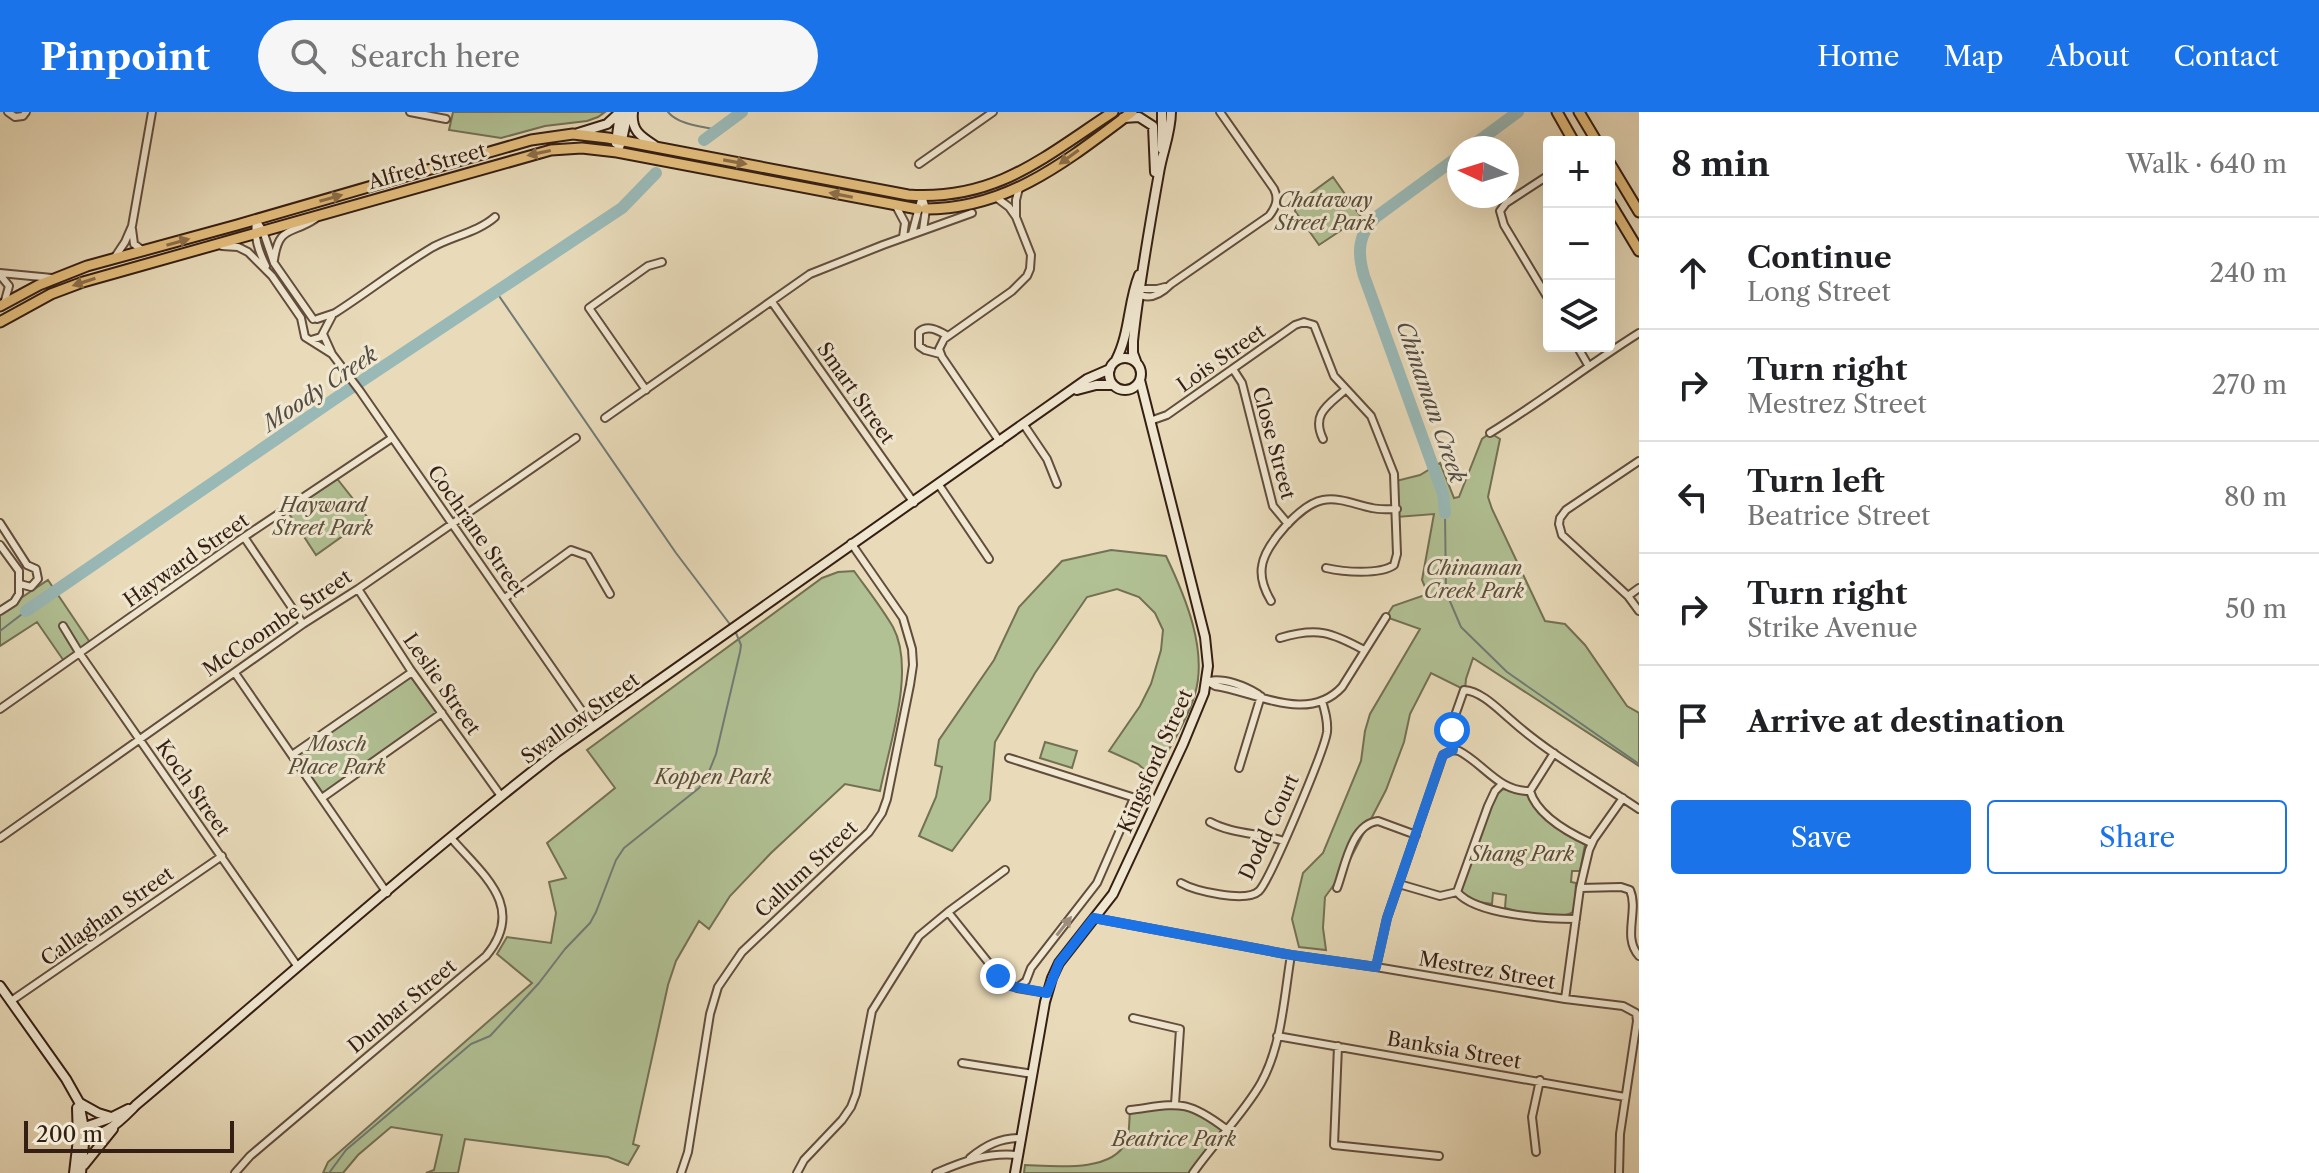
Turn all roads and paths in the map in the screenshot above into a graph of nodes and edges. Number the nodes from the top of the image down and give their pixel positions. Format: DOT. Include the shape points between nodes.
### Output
graph roads {
  1 [pos="8,112"];
  2 [pos="26,112"];
  3 [pos="152,112"];
  4 [pos="410,112"];
  5 [pos="620,112"];
  6 [pos="630,112"];
  7 [pos="993,112"];
  8 [pos="1113,112"];
  9 [pos="1162,112"];
  10 [pos="1173,112"];
  11 [pos="1220,112"];
  12 [pos="1557,112"];
  13 [pos="1579,112"];
  14 [pos="1128,115"];
  15 [pos="446,119"];
  16 [pos="573,134"];
  17 [pos="1567,136"];
  18 [pos="1593,136"];
  19 [pos="619,140"];
  20 [pos="659,148"];
  21 [pos="617,152"];
  22 [pos="1162,153"];
  23 [pos="919,164"];
  24 [pos="1615,172"];
  25 [pos="1543,179"];
  26 [pos="1019,188"];
  27 [pos="1156,192"];
  28 [pos="922,196"];
  29 [pos="997,198"];
  30 [pos="896,206"];
  31 [pos="1613,208"];
  32 [pos="922,209"];
  33 [pos="1639,212"];
  34 [pos="972,213"];
  35 [pos="322,215"];
  36 [pos="495,217"];
  37 [pos="1016,217"];
  38 [pos="256,220"];
  39 [pos="132,226"];
  40 [pos="923,230"];
  41 [pos="259,232"];
  42 [pos="912,234"];
  43 [pos="903,237"];
  44 [pos="213,245"];
  45 [pos="143,251"];
  46 [pos="1639,251"];
  47 [pos="113,260"];
  48 [pos="662,262"];
  49 [pos="274,263"];
  50 [pos="0,274"];
  51 [pos="272,276"];
  52 [pos="53,278"];
  53 [pos="1543,290"];
  54 [pos="1138,291"];
  55 [pos="772,302"];
  56 [pos="2,305"];
  57 [pos="335,313"];
  58 [pos="315,319"];
  59 [pos="0,322"];
  60 [pos="303,327"];
  61 [pos="324,332"];
  62 [pos="1639,333"];
  63 [pos="948,336"];
  64 [pos="311,340"];
  65 [pos="1580,352"];
  66 [pos="332,354"];
  67 [pos="940,354"];
  68 [pos="1116,360"];
  69 [pos="1136,361"];
  70 [pos="1588,365"];
  71 [pos="1110,369"];
  72 [pos="1233,369"];
  73 [pos="1140,380"];
  74 [pos="1113,385"];
  75 [pos="646,390"];
  76 [pos="1123,390"];
  77 [pos="1345,390"];
  78 [pos="1069,393"];
  79 [pos="605,418"];
  80 [pos="1150,421"];
  81 [pos="1024,425"];
  82 [pos="1490,433"];
  83 [pos="392,438"];
  84 [pos="576,438"];
  85 [pos="1323,439"];
  86 [pos="1000,442"];
  87 [pos="1639,461"];
  88 [pos="1057,484"];
  89 [pos="939,485"];
  90 [pos="914,503"];
  91 [pos="1397,509"];
  92 [pos="0,523"];
  93 [pos="453,524"];
  94 [pos="1288,524"];
  95 [pos="244,537"];
  96 [pos="851,543"];
  97 [pos="0,545"];
  98 [pos="989,559"];
  99 [pos="27,565"];
  100 [pos="1326,568"];
  101 [pos="19,571"];
  102 [pos="20,584"];
  103 [pos="1639,588"];
  104 [pos="358,589"];
  105 [pos="610,594"];
  106 [pos="1628,596"];
  107 [pos="505,598"];
  108 [pos="1271,601"];
  109 [pos="0,611"];
  110 [pos="1639,611"];
  111 [pos="1386,617"];
  112 [pos="303,624"];
  113 [pos="63,626"];
  114 [pos="1280,638"];
  115 [pos="1364,650"];
  116 [pos="80,654"];
  117 [pos="412,672"];
  118 [pos="235,673"];
  119 [pos="1206,681"];
  120 [pos="1261,696"];
  121 [pos="1322,701"];
  122 [pos="0,709"];
  123 [pos="442,713"];
  124 [pos="593,727"];
  125 [pos="140,740"];
  126 [pos="1453,750"];
  127 [pos="1554,753"];
  128 [pos="292,755"];
  129 [pos="1009,758"];
  130 [pos="1239,768"];
  131 [pos="1502,784"];
  132 [pos="1530,791"];
  133 [pos="501,796"];
  134 [pos="322,798"];
  135 [pos="1134,798"];
  136 [pos="1623,798"];
  137 [pos="1154,804"];
  138 [pos="1639,809"];
  139 [pos="1210,822"];
  140 [pos="1416,835"];
  141 [pos="0,838"];
  142 [pos="451,838"];
  143 [pos="1284,841"];
  144 [pos="1591,843"];
  145 [pos="222,856"];
  146 [pos="1005,870"];
  147 [pos="1181,883"];
  148 [pos="1399,884"];
  149 [pos="1337,888"];
  150 [pos="1580,888"];
  151 [pos="1457,892"];
  152 [pos="387,893"];
  153 [pos="948,912"];
  154 [pos="1094,918"];
  155 [pos="1576,919"];
  156 [pos="1291,955"];
  157 [pos="1639,956"];
  158 [pos="298,967"];
  159 [pos="1376,967"];
  160 [pos="0,986"];
  161 [pos="1017,988"];
  162 [pos="1047,993"];
  163 [pos="1565,999"];
  164 [pos="11,1001"];
  165 [pos="1133,1018"];
  166 [pos="1277,1036"];
  167 [pos="1338,1046"];
  168 [pos="962,1063"];
  169 [pos="1033,1074"];
  170 [pos="1540,1080"];
  171 [pos="73,1091"];
  172 [pos="1625,1097"];
  173 [pos="79,1102"];
  174 [pos="1175,1104"];
  175 [pos="1130,1110"];
  176 [pos="116,1120"];
  177 [pos="1226,1129"];
  178 [pos="82,1130"];
  179 [pos="1021,1138"];
  180 [pos="1536,1152"];
  181 [pos="1018,1155"];
  182 [pos="1439,1156"];
  183 [pos="967,1160"];
  184 [pos="79,1171"];
  185 [pos="235,1173"];
  186 [pos="681,1173"];
  187 [pos="797,1173"];
  188 [pos="936,1173"];
  189 [pos="1015,1173"];
  190 [pos="1193,1173"];
  191 [pos="1619,1173"];
  1 -- 2 [label="street" via="19,117"];
  3 -- 39 [label="street"];
  4 -- 15 [label="street"];
  5 -- 16 [label="street" via="600,127"];
  5 -- 19 [label="street"];
  6 -- 19 [label="street"];
  6 -- 20 [label="street" via="635,130"];
  7 -- 23 [label="street"];
  8 -- 28 [label="main road" via="1018,174 964,192"];
  9 -- 22 [label="street"];
  10 -- 22 [label="street"];
  11 -- 54 [label="street" via="1274,189 1277,203 1269,216 1171,284"];
  12 -- 17 [label="main road"];
  13 -- 18 [label="main road"];
  14 -- 26 [label="main road, one-way"];
  14 -- 27 [label="street" via="1153,126"];
  16 -- 19 [label="main road, Alfred Street"];
  38 -- 16 [label="main road, Alfred Street, one-way" via="531,140"];
  19 -- 20 [label="main road, Alfred Street"];
  19 -- 21 [label="street"];
  20 -- 28 [label="main road, Alfred Street, one-way"];
  30 -- 21 [label="main road, Alfred Street, one-way"];
  21 -- 35 [label="main road, Alfred Street, one-way" via="568,148 533,154"];
  22 -- 27 [label="street"];
  24 -- 33 [label="main road"];
  25 -- 53 [label="street" via="1500,211"];
  26 -- 29 [label="main road"];
  26 -- 37 [label="street"];
  27 -- 54 [label="street"];
  28 -- 32 [label="street"];
  29 -- 32 [label="main road"];
  29 -- 37 [label="street"];
  30 -- 32 [label="main road, Alfred Street"];
  30 -- 43 [label="street" via="905,223"];
  31 -- 46 [label="main road"];
  32 -- 40 [label="street"];
  32 -- 42 [label="street"];
  34 -- 40 [label="street"];
  35 -- 41 [label="main road, Alfred Street"];
  35 -- 49 [label="street" via="281,236"];
  36 -- 57 [label="street" via="431,248"];
  37 -- 63 [label="street" via="1031,255 1027,276"];
  38 -- 41 [label="street"];
  45 -- 38 [label="main road, Alfred Street, one-way"];
  39 -- 45 [label="street" via="134,244"];
  39 -- 47 [label="street"];
  40 -- 42 [label="street"];
  41 -- 44 [label="main road, Alfred Street"];
  41 -- 49 [label="street"];
  41 -- 51 [label="street" via="260,255"];
  42 -- 43 [label="street"];
  43 -- 55 [label="street" via="822,268"];
  44 -- 51 [label="street" via="242,249"];
  44 -- 59 [label="main road, Alfred Street, one-way" via="66,288"];
  45 -- 47 [label="main road, Alfred Street"];
  47 -- 52 [label="main road, Alfred Street"];
  48 -- 75 [label="street" via="648,266 589,308"];
  49 -- 58 [label="street"];
  50 -- 52 [label="street"];
  50 -- 56 [label="street" via="9,286"];
  51 -- 60 [label="street"];
  52 -- 56 [label="main road, Alfred Street"];
  54 -- 68 [label="street"];
  54 -- 69 [label="street"];
  55 -- 75 [label="street"];
  55 -- 90 [label="street, Smart Street"];
  57 -- 58 [label="street"];
  57 -- 61 [label="street"];
  58 -- 60 [label="street"];
  58 -- 61 [label="street"];
  60 -- 64 [label="street"];
  61 -- 64 [label="street"];
  61 -- 66 [label="street, Cochrane Street"];
  62 -- 70 [label="street"];
  63 -- 67 [label="street"];
  63 -- 67 [label="street" via="929,328 919,332 919,346"];
  64 -- 66 [label="street, Cochrane Street"];
  65 -- 70 [label="street"];
  66 -- 83 [label="street, Cochrane Street"];
  67 -- 86 [label="street"];
  68 -- 69 [label="street"];
  68 -- 71 [label="street"];
  69 -- 73 [label="street"];
  70 -- 82 [label="street"];
  71 -- 74 [label="street"];
  71 -- 78 [label="street, Swallow Street"];
  72 -- 77 [label="street, Lois Street" via="1295,325 1310,322"];
  72 -- 80 [label="street, Lois Street"];
  72 -- 94 [label="street, Close Street" via="1242,383 1273,506"];
  73 -- 76 [label="street"];
  73 -- 80 [label="street, Kingsford Street"];
  74 -- 76 [label="street"];
  74 -- 78 [label="street, Swallow Street"];
  75 -- 79 [label="street"];
  76 -- 80 [label="street, Kingsford Street" via="1139,399"];
  77 -- 85 [label="street" via="1321,413 1318,427"];
  77 -- 91 [label="street" via="1376,427 1394,474"];
  78 -- 81 [label="street, Swallow Street"];
  80 -- 119 [label="street, Kingsford Street" via="1205,637"];
  81 -- 86 [label="street, Swallow Street"];
  81 -- 88 [label="street"];
  83 -- 93 [label="street, Cochrane Street"];
  83 -- 95 [label="street, Hayward Street"];
  84 -- 93 [label="street, McCoombe Street"];
  86 -- 89 [label="street, Swallow Street"];
  87 -- 106 [label="street" via="1566,510 1559,524 1566,540"];
  89 -- 90 [label="street, Swallow Street"];
  89 -- 98 [label="street"];
  90 -- 96 [label="street, Swallow Street"];
  91 -- 94 [label="street" via="1325,500 1307,506"];
  91 -- 100 [label="street" via="1397,560 1390,568"];
  92 -- 99 [label="street"];
  93 -- 104 [label="street, McCoombe Street"];
  93 -- 107 [label="street, Cochrane Street"];
  94 -- 108 [label="street" via="1261,567"];
  95 -- 112 [label="street"];
  95 -- 116 [label="street, Hayward Street"];
  96 -- 124 [label="street, Swallow Street"];
  96 -- 186 [label="street, Callum Street" via="903,618 912,649 887,799 869,832 742,952 718,987"];
  97 -- 101 [label="street"];
  99 -- 101 [label="street"];
  99 -- 102 [label="street" via="36,569 38,579 31,587"];
  101 -- 102 [label="street"];
  102 -- 109 [label="street" via="14,602"];
  103 -- 106 [label="street"];
  104 -- 112 [label="street, McCoombe Street"];
  104 -- 117 [label="street, Leslie Street"];
  105 -- 107 [label="street" via="588,556 571,550"];
  106 -- 110 [label="street"];
  107 -- 124 [label="street, Cochrane Street"];
  111 -- 115 [label="street"];
  112 -- 118 [label="street, McCoombe Street"];
  113 -- 116 [label="street, Koch Street"];
  114 -- 115 [label="street" via="1322,632"];
  115 -- 121 [label="street" via="1342,687"];
  116 -- 122 [label="street, Hayward Street"];
  116 -- 125 [label="street, Koch Street"];
  117 -- 123 [label="street, Leslie Street"];
  117 -- 128 [label="street"];
  118 -- 125 [label="street, McCoombe Street"];
  118 -- 128 [label="street"];
  119 -- 120 [label="street" via="1217,679"];
  119 -- 137 [label="street, Kingsford Street" via="1200,706"];
  120 -- 121 [label="street" via="1298,705"];
  120 -- 130 [label="street"];
  121 -- 143 [label="street, Dodd Court" via="1326,738"];
  123 -- 133 [label="street, Leslie Street"];
  123 -- 134 [label="street"];
  124 -- 133 [label="street, Swallow Street"];
  125 -- 141 [label="street, McCoombe Street"];
  125 -- 145 [label="street, Koch Street"];
  126 -- 127 [label="street" via="1452,724 1467,690"];
  126 -- 131 [label="street"];
  126 -- 140 [label="street" via="1443,755"];
  127 -- 132 [label="street"];
  127 -- 136 [label="street"];
  128 -- 134 [label="street"];
  129 -- 135 [label="street"];
  131 -- 132 [label="street"];
  131 -- 151 [label="street" via="1488,806"];
  132 -- 144 [label="street" via="1550,817"];
  133 -- 142 [label="street, Swallow Street"];
  134 -- 152 [label="street"];
  135 -- 137 [label="street"];
  161 -- 135 [label="street, Kingsford Street, one-way" via="1097,883"];
  136 -- 138 [label="street"];
  136 -- 144 [label="street"];
  137 -- 154 [label="street, Kingsford Street" via="1113,894"];
  139 -- 143 [label="street"];
  140 -- 148 [label="street"];
  140 -- 149 [label="street" via="1378,821 1362,826"];
  142 -- 152 [label="street, Swallow Street"];
  142 -- 185 [label="street, Dunbar Street" via="500,898 503,917 493,948"];
  143 -- 147 [label="street, Dodd Court" via="1262,887 1249,896"];
  144 -- 150 [label="street"];
  145 -- 158 [label="street, Koch Street"];
  145 -- 164 [label="street, Callaghan Street"];
  146 -- 153 [label="street"];
  148 -- 151 [label="street" via="1440,896"];
  148 -- 159 [label="street"];
  150 -- 155 [label="street"];
  150 -- 157 [label="street" via="1630,890 1632,944"];
  151 -- 155 [label="street" via="1470,902 1508,912"];
  152 -- 158 [label="street, Swallow Street"];
  153 -- 161 [label="street" via="998,976"];
  153 -- 187 [label="street" via="919,936 877,1003 851,1107"];
  154 -- 156 [label="street, Mestrez Street"];
  154 -- 162 [label="street, Kingsford Street" via="1059,963"];
  155 -- 163 [label="street"];
  156 -- 159 [label="street, Mestrez Street"];
  156 -- 166 [label="street"];
  158 -- 176 [label="street, Swallow Street"];
  159 -- 163 [label="street, Mestrez Street"];
  160 -- 164 [label="street"];
  161 -- 162 [label="street"];
  162 -- 169 [label="street, Kingsford Street"];
  163 -- 172 [label="street, Mestrez Street" via="1623,1006 1636,1013"];
  164 -- 171 [label="street"];
  165 -- 174 [label="street" via="1180,1029"];
  166 -- 167 [label="street, Banksia Street"];
  166 -- 177 [label="street" via="1261,1083"];
  167 -- 170 [label="street, Banksia Street"];
  167 -- 182 [label="street" via="1334,1145"];
  168 -- 169 [label="street"];
  169 -- 179 [label="street, Kingsford Street"];
  170 -- 172 [label="street, Banksia Street"];
  170 -- 180 [label="street" via="1532,1117"];
  171 -- 173 [label="street"];
  171 -- 178 [label="street"];
  172 -- 191 [label="street"];
  173 -- 176 [label="street"];
  173 -- 178 [label="street"];
  174 -- 175 [label="street"];
  174 -- 177 [label="street" via="1199,1110"];
  176 -- 178 [label="street, Swallow Street"];
  176 -- 184 [label="street"];
  177 -- 190 [label="street"];
  178 -- 184 [label="street"];
  179 -- 181 [label="street, Kingsford Street"];
  179 -- 183 [label="street" via="1001,1139"];
  181 -- 183 [label="street"];
  181 -- 189 [label="street, Kingsford Street"];
  183 -- 188 [label="street"];
}
